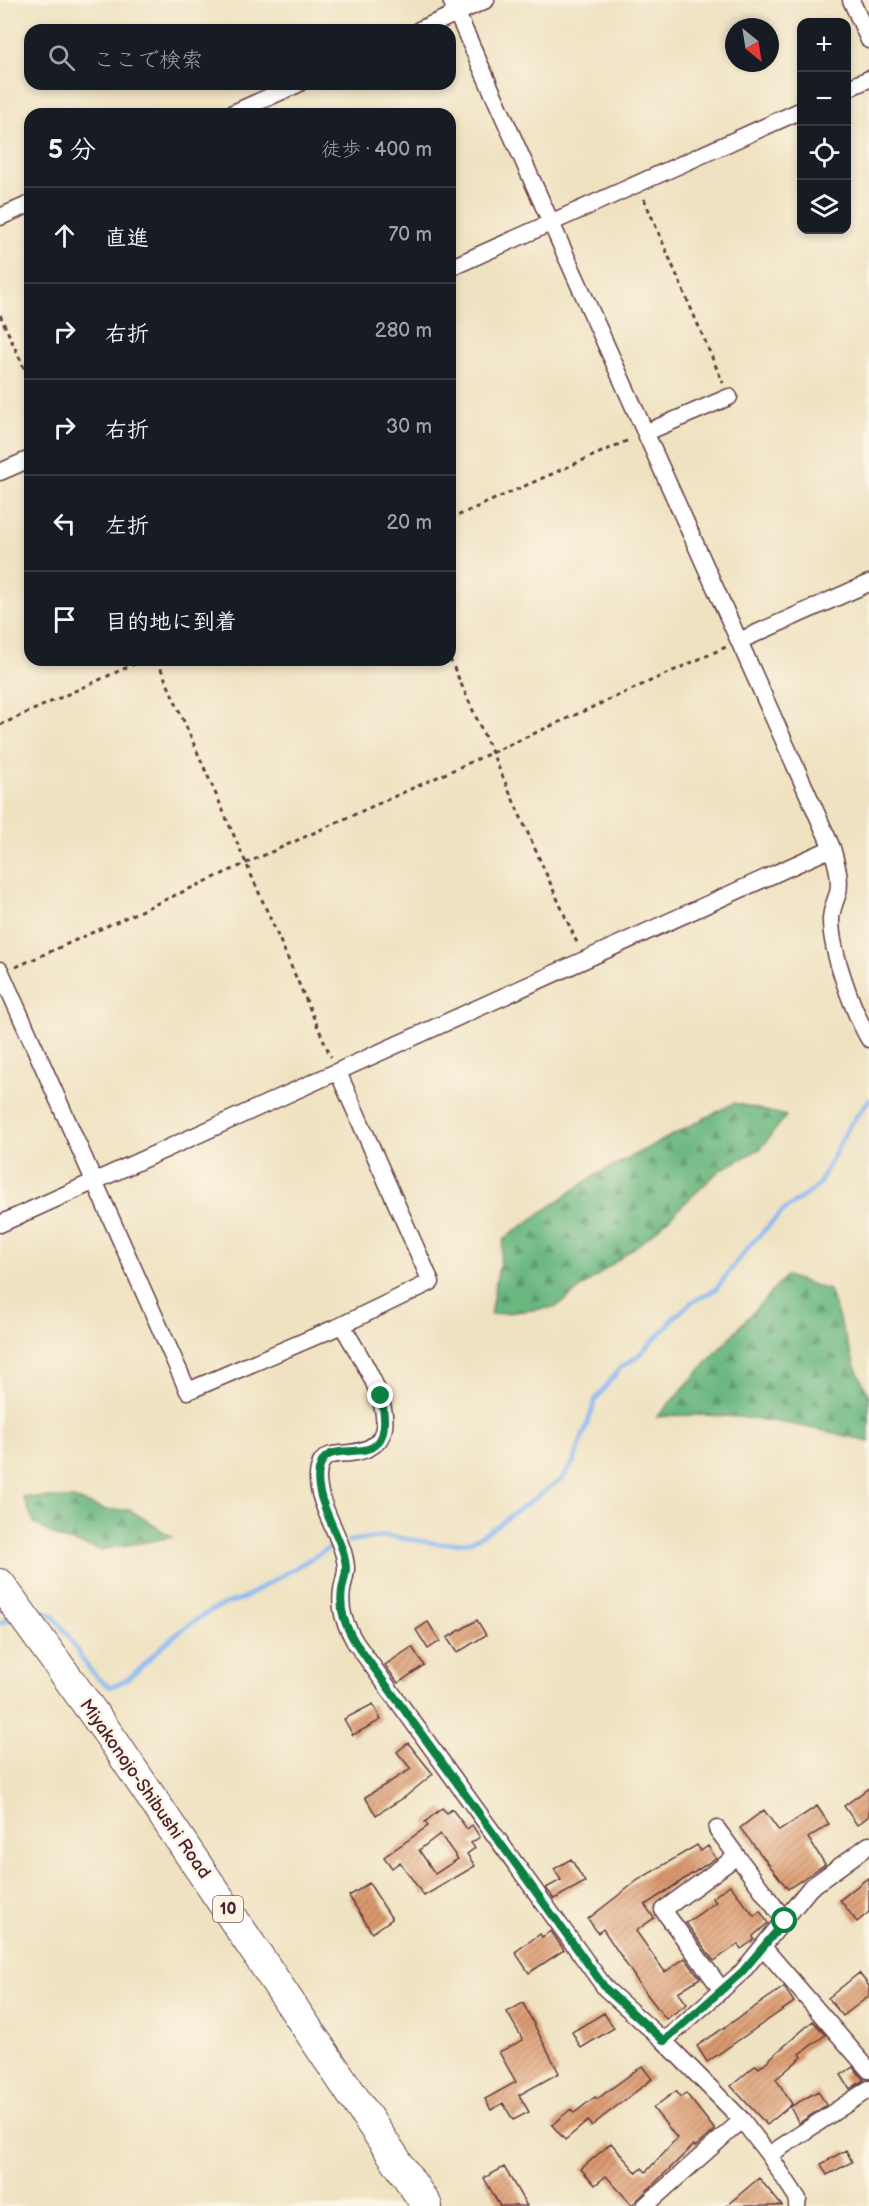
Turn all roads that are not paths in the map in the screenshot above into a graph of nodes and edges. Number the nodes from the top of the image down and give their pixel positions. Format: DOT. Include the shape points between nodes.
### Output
graph roads {
  1 [pos="486,0"];
  2 [pos="851,0"];
  3 [pos="453,7"];
  4 [pos="428,24"];
  5 [pos="869,40"];
  6 [pos="869,79"];
  7 [pos="851,87"];
  8 [pos="285,90"];
  9 [pos="244,108"];
  10 [pos="797,112"];
  11 [pos="24,207"];
  12 [pos="0,217"];
  13 [pos="552,222"];
  14 [pos="456,265"];
  15 [pos="729,397"];
  16 [pos="646,432"];
  17 [pos="24,462"];
  18 [pos="0,472"];
  19 [pos="869,583"];
  20 [pos="739,641"];
  21 [pos="832,848"];
  22 [pos="1,972"];
  23 [pos="869,1039"];
  24 [pos="338,1072"];
  25 [pos="95,1182"];
  26 [pos="0,1224"];
  27 [pos="342,1325"];
  28 [pos="0,1584"];
  29 [pos="717,1829"];
  30 [pos="869,1845"];
  31 [pos="737,1856"];
  32 [pos="785,1921"];
  33 [pos="763,1947"];
  34 [pos="722,1990"];
  35 [pos="664,2041"];
  36 [pos="869,2070"];
  37 [pos="869,2089"];
  38 [pos="742,2120"];
  39 [pos="769,2155"];
  40 [pos="430,2205"];
  41 [pos="645,2206"];
  42 [pos="797,2206"];
  1 -- 3 [label="street"];
  2 -- 5 [label="street"];
  3 -- 4 [label="street"];
  3 -- 13 [label="street"];
  6 -- 7 [label="street"];
  8 -- 9 [label="street"];
  10 -- 13 [label="street"];
  11 -- 12 [label="street"];
  13 -- 14 [label="street"];
  13 -- 16 [label="street"];
  15 -- 16 [label="street"];
  16 -- 20 [label="street"];
  17 -- 18 [label="street"];
  19 -- 20 [label="street"];
  20 -- 21 [label="street"];
  21 -- 23 [label="street" via="839,875 831,913 833,936 854,1011"];
  21 -- 24 [label="street"];
  22 -- 25 [label="street"];
  24 -- 25 [label="street"];
  24 -- 27 [label="street" via="431,1282"];
  25 -- 26 [label="street"];
  25 -- 27 [label="street" via="188,1392"];
  27 -- 35 [label="street" via="381,1396 386,1419 382,1437 373,1447 330,1455 322,1460 319,1471 320,1490 346,1567 343,1620 361,1652 606,1989"];
  28 -- 40 [label="highway, Miyakonojo-Shibushi Road / 10" via="112,1739"];
  29 -- 31 [label="street"];
  30 -- 32 [label="street" via="810,1888"];
  31 -- 32 [label="street"];
  31 -- 34 [label="street" via="663,1910"];
  32 -- 33 [label="street"];
  33 -- 34 [label="street"];
  33 -- 36 [label="street"];
  34 -- 35 [label="street"];
  35 -- 38 [label="street"];
  37 -- 39 [label="street"];
  38 -- 39 [label="street"];
  38 -- 41 [label="street"];
  39 -- 42 [label="street" via="798,2199"];
}
